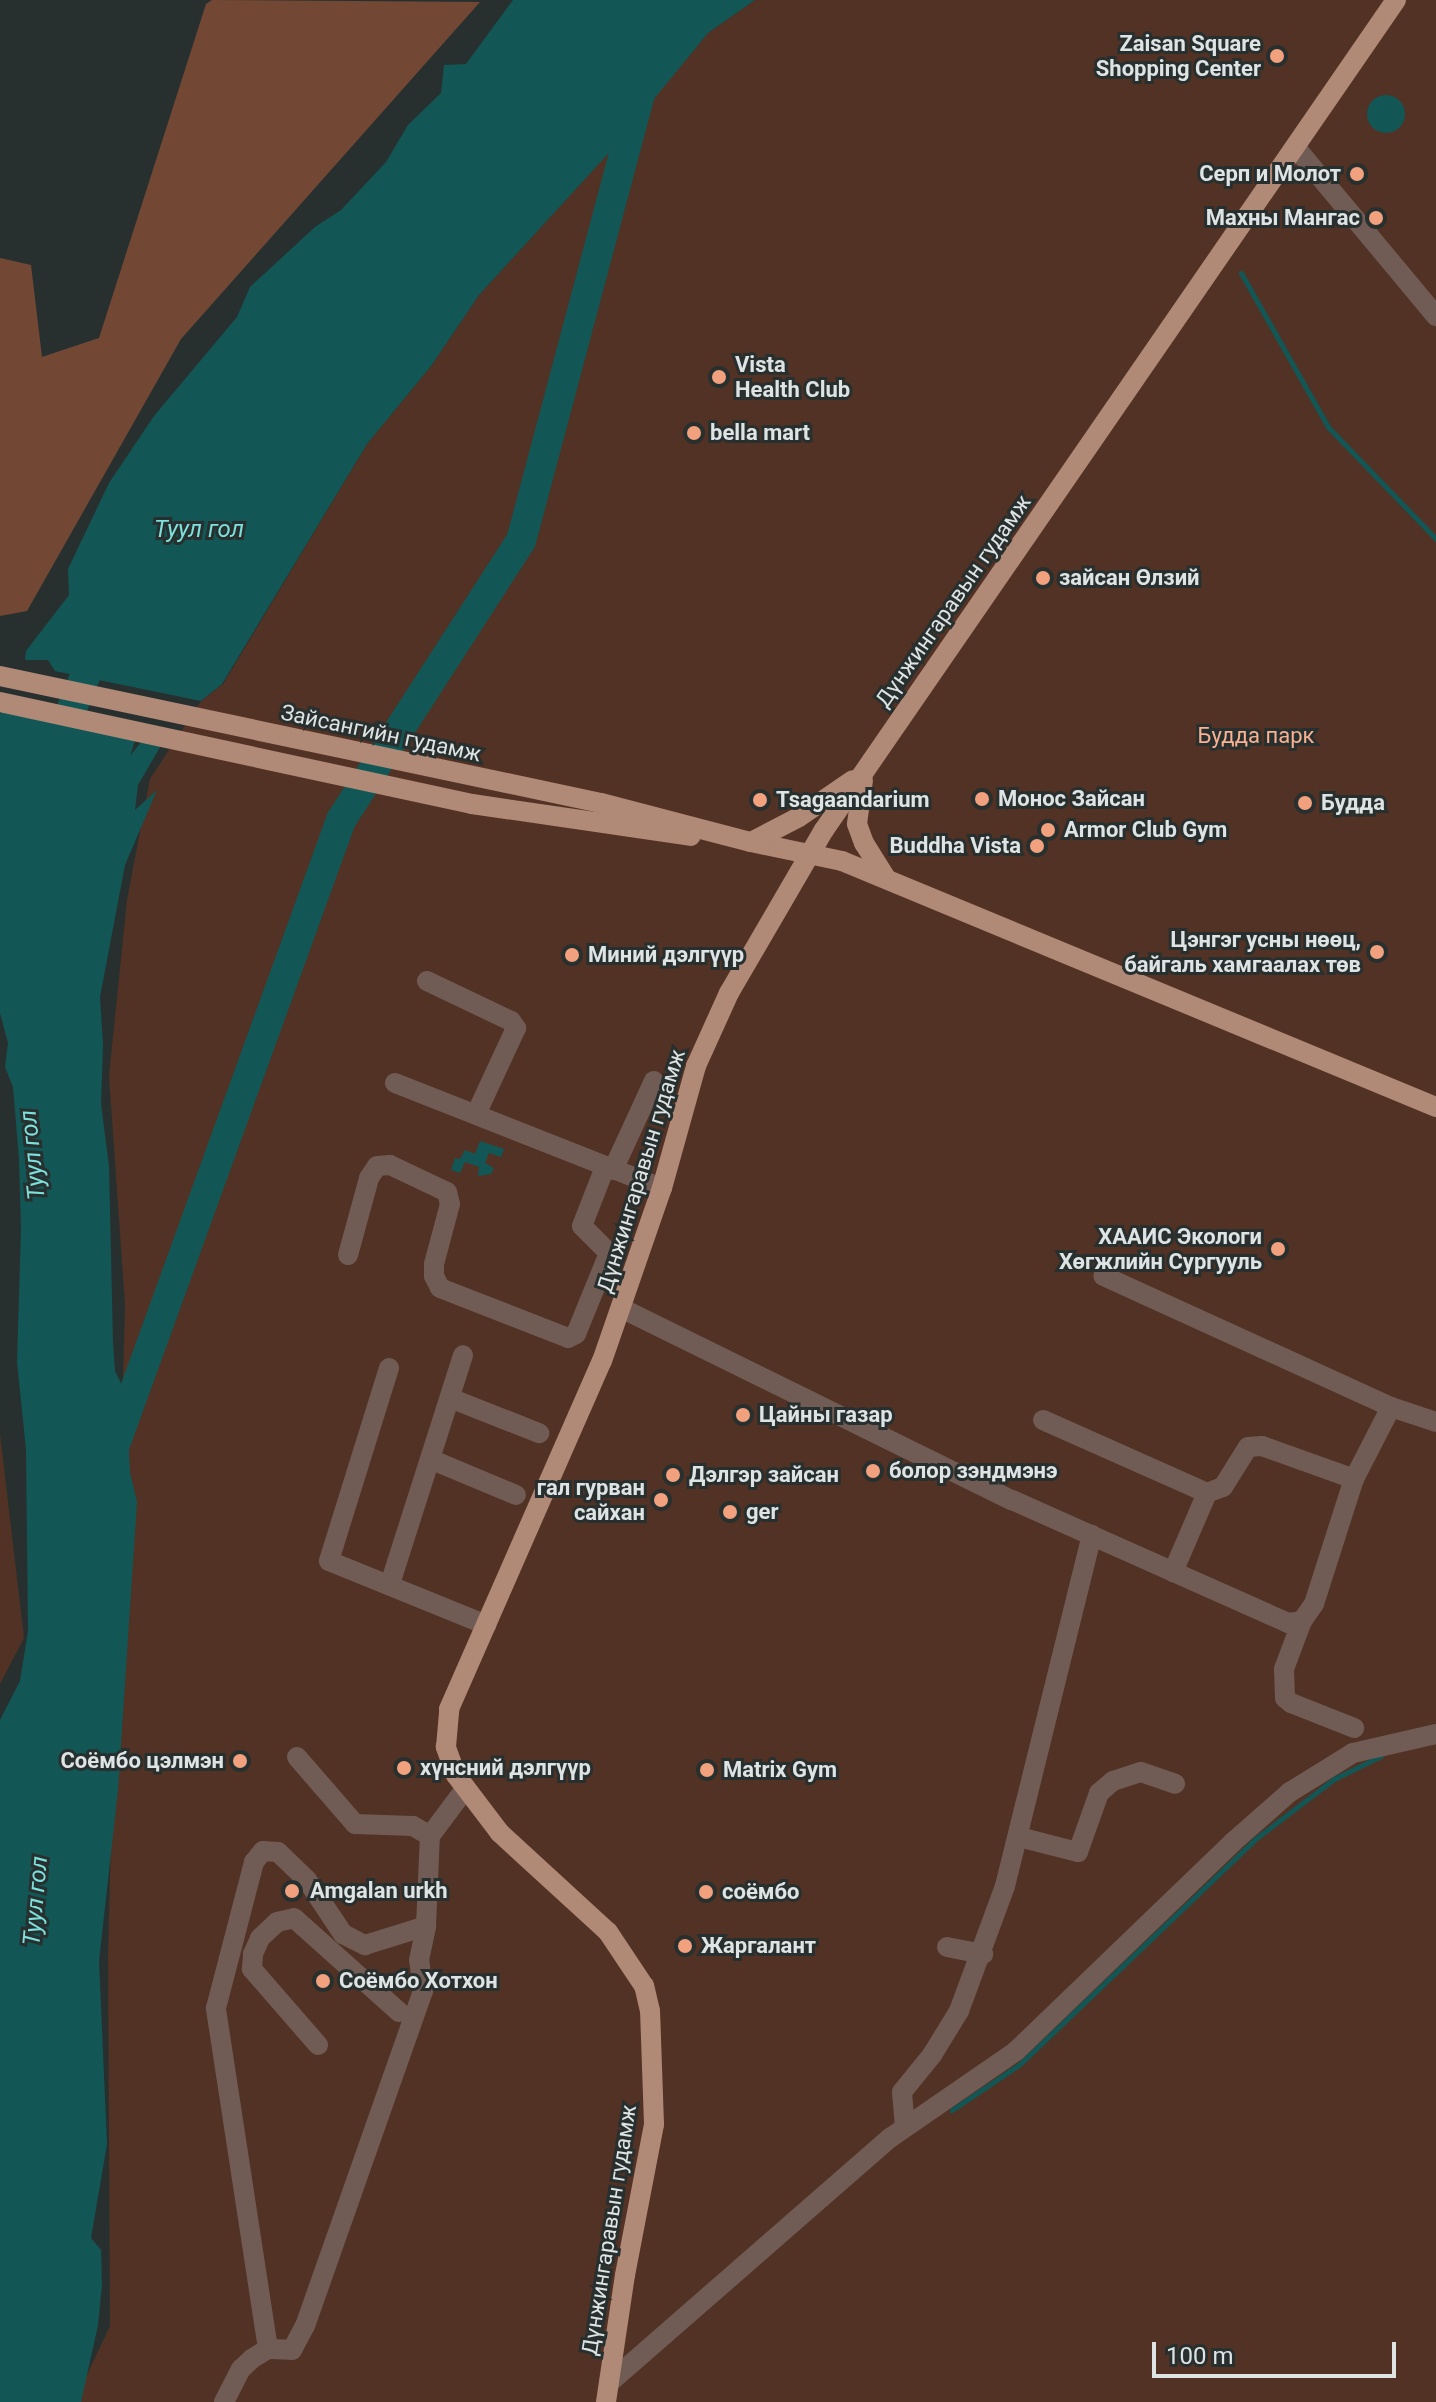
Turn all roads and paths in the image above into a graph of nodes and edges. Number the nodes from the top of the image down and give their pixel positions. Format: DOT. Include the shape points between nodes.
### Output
graph roads {
  1 [pos="1396,0"];
  2 [pos="1296,148"];
  3 [pos="1436,316"];
  4 [pos="0,676"];
  5 [pos="0,702"];
  6 [pos="864,772"];
  7 [pos="751,842"];
  8 [pos="808,855"];
  9 [pos="885,876"];
  10 [pos="427,981"];
  11 [pos="654,1081"];
  12 [pos="395,1083"];
  13 [pos="1436,1107"];
  14 [pos="476,1114"];
  15 [pos="609,1168"];
  16 [pos="662,1188"];
  17 [pos="348,1255"];
  18 [pos="1103,1276"];
  19 [pos="623,1309"];
  20 [pos="463,1355"];
  21 [pos="389,1368"];
  22 [pos="450,1398"];
  23 [pos="1391,1407"];
  24 [pos="1043,1420"];
  25 [pos="1436,1422"];
  26 [pos="539,1433"];
  27 [pos="430,1459"];
  28 [pos="1354,1479"];
  29 [pos="1207,1493"];
  30 [pos="516,1495"];
  31 [pos="1092,1535"];
  32 [pos="1173,1572"];
  33 [pos="390,1584"];
  34 [pos="1302,1621"];
  35 [pos="487,1625"];
  36 [pos="1354,1728"];
  37 [pos="1436,1734"];
  38 [pos="297,1757"];
  39 [pos="1175,1784"];
  40 [pos="465,1789"];
  41 [pos="430,1836"];
  42 [pos="1019,1837"];
  43 [pos="426,1926"];
  44 [pos="947,1947"];
  45 [pos="983,1954"];
  46 [pos="399,2012"];
  47 [pos="318,2045"];
  48 [pos="905,2127"];
  49 [pos="268,2349"];
  50 [pos="608,2392"];
  51 [pos="224,2402"];
  1 -- 2 [label="main road, Дүнжингаравын гудамж"];
  2 -- 3 [label="street"];
  2 -- 6 [label="main road, Дүнжингаравын гудамж"];
  4 -- 7 [label="main road, Зайсангийн гудамж" via="601,803"];
  5 -- 7 [label="main road, Зайсангийн гудамж" via="472,804"];
  6 -- 7 [label="main road" via="799,817"];
  6 -- 8 [label="main road, Дүнжингаравын гудамж"];
  6 -- 9 [label="main road" via="857,824"];
  7 -- 8 [label="main road, Зайсангийн гудамж"];
  8 -- 9 [label="main road, Зайсангийн гудамж"];
  8 -- 16 [label="main road, Дүнжингаравын гудамж" via="729,993 696,1066"];
  9 -- 13 [label="main road, Зайсангийн гудамж"];
  10 -- 14 [label="street" via="516,1028"];
  11 -- 15 [label="street"];
  12 -- 14 [label="street"];
  14 -- 15 [label="street"];
  15 -- 16 [label="street"];
  15 -- 17 [label="street" via="582,1226 609,1253 576,1334 568,1338 440,1288 434,1264 450,1204 447,1192 390,1165 377,1166 369,1178"];
  16 -- 19 [label="main road, Дүнжингаравын гудамж"];
  18 -- 23 [label="street"];
  19 -- 31 [label="street"];
  19 -- 35 [label="main road, Дүнжингаравын гудамж"];
  20 -- 22 [label="street"];
  21 -- 33 [label="street" via="329,1561"];
  22 -- 26 [label="street"];
  22 -- 27 [label="street"];
  23 -- 25 [label="street"];
  23 -- 28 [label="street"];
  24 -- 29 [label="street"];
  27 -- 30 [label="street"];
  27 -- 33 [label="street"];
  28 -- 29 [label="street" via="1254,1446 1248,1447 1223,1487"];
  28 -- 34 [label="street" via="1314,1604"];
  29 -- 32 [label="street"];
  31 -- 32 [label="street"];
  31 -- 42 [label="street"];
  32 -- 34 [label="street" via="1288,1623"];
  33 -- 35 [label="street"];
  34 -- 36 [label="street" via="1284,1669 1285,1698"];
  35 -- 40 [label="main road, Дүнжингаравын гудамж" via="449,1709 446,1729 446,1747"];
  37 -- 48 [label="street" via="1353,1753 1290,1792 1016,2051"];
  38 -- 41 [label="street" via="355,1824 413,1826"];
  39 -- 42 [label="street" via="1141,1772 1113,1781 1099,1793 1078,1852"];
  40 -- 41 [label="street"];
  40 -- 50 [label="main road, Дүнжингаравын гудамж" via="500,1833 608,1932 644,1986 650,2011 654,2124"];
  41 -- 43 [label="street"];
  42 -- 45 [label="street"];
  43 -- 49 [label="street" via="419,1960 423,1991 321,2286 296,2347"];
  43 -- 49 [label="street" via="365,1945 343,1934 307,1880 278,1852 263,1851 254,1862 216,2008"];
  44 -- 45 [label="street"];
  45 -- 48 [label="street" via="948,2032 904,2087"];
  46 -- 47 [label="street" via="294,1918 277,1922 260,1938 252,1969"];
  48 -- 50 [label="street"];
  49 -- 51 [label="street" via="241,2369"];
}
